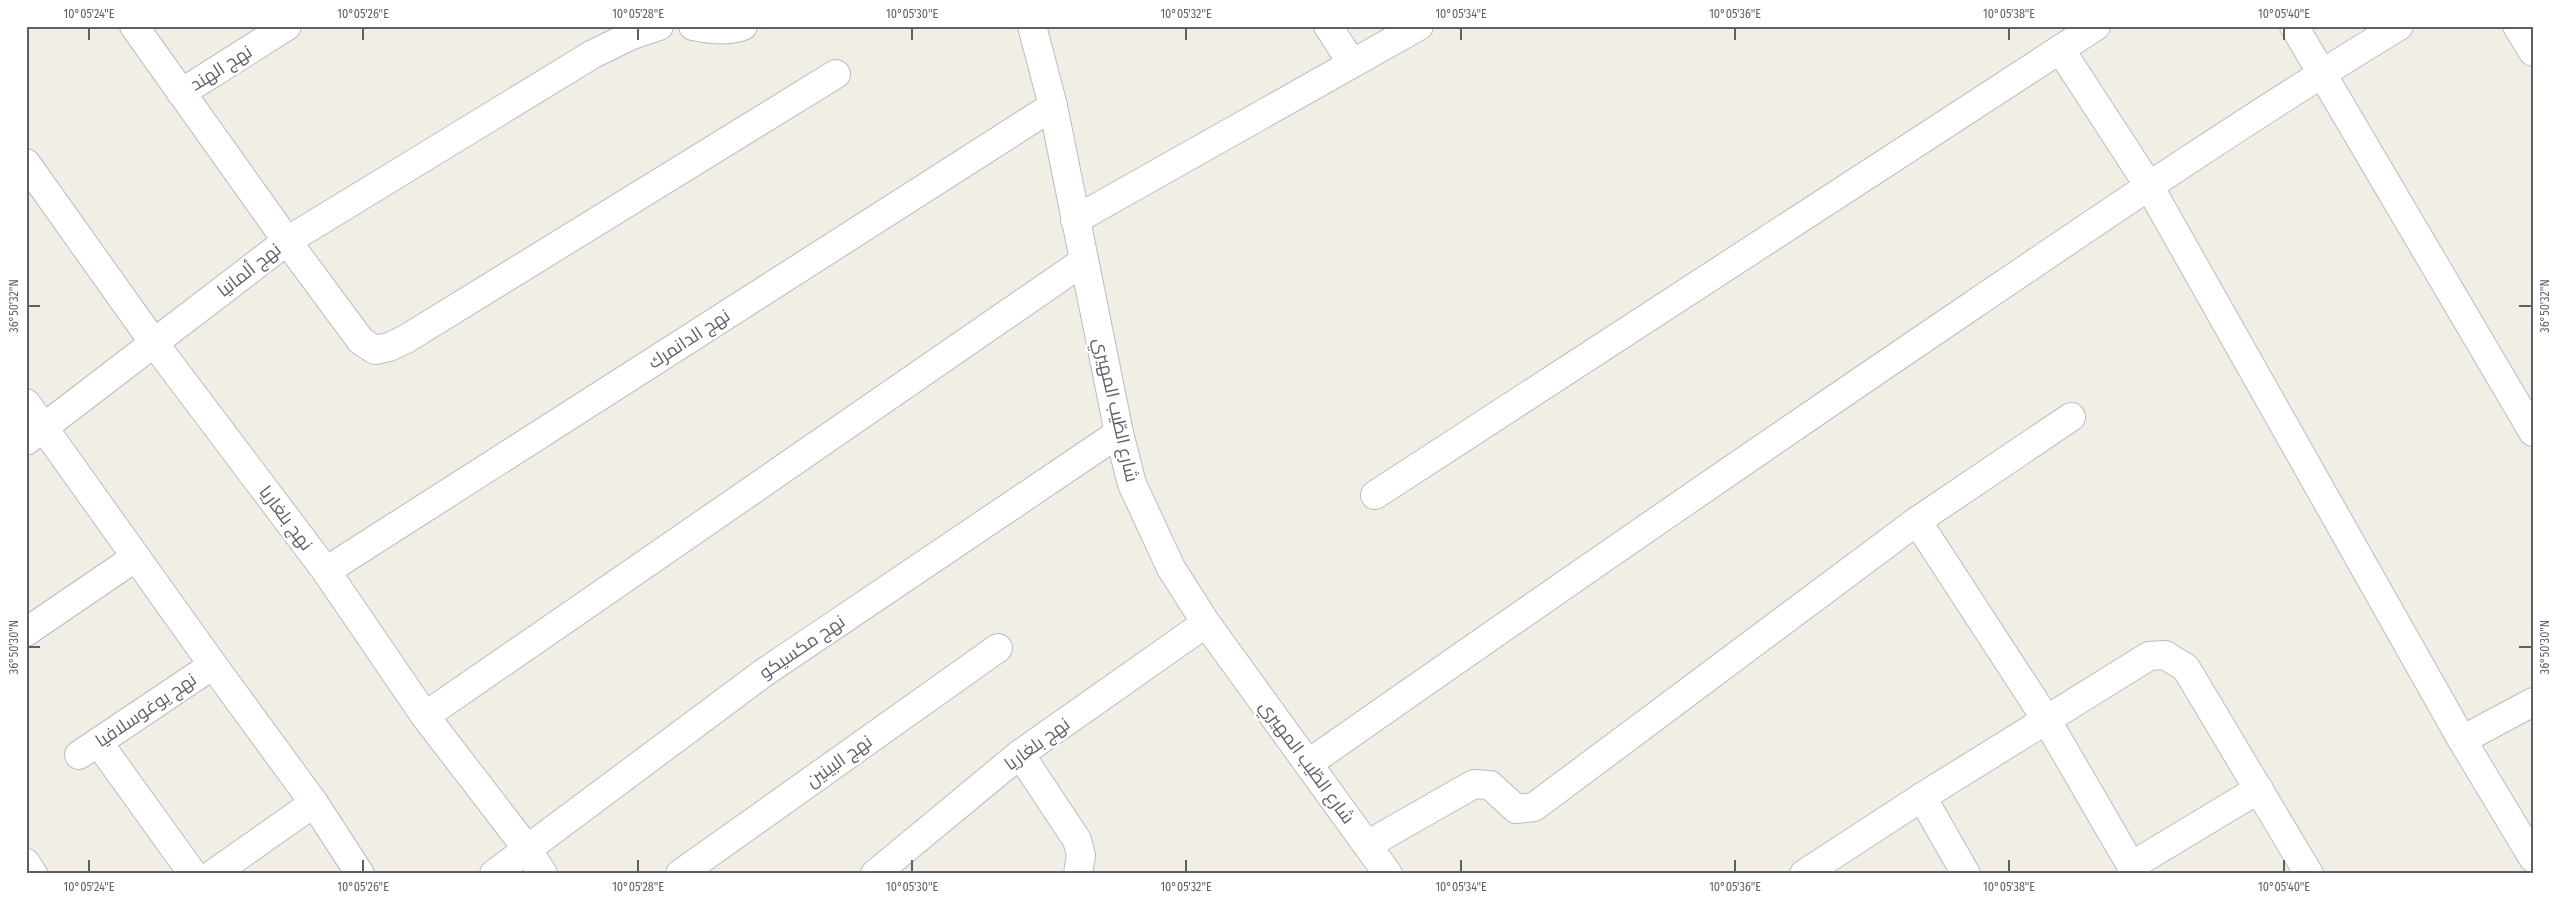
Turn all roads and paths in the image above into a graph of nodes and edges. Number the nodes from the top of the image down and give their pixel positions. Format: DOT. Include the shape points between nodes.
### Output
graph roads {
  1 [pos="134,26"];
  2 [pos="287,26"];
  3 [pos="659,26"];
  4 [pos="693,26"];
  5 [pos="743,26"];
  6 [pos="1032,26"];
  7 [pos="1328,26"];
  8 [pos="1419,26"];
  9 [pos="2096,26"];
  10 [pos="2294,26"];
  11 [pos="2399,26"];
  12 [pos="2517,26"];
  13 [pos="2060,49"];
  14 [pos="2533,52"];
  15 [pos="1351,62"];
  16 [pos="2322,73"];
  17 [pos="836,74"];
  18 [pos="181,93"];
  19 [pos="1053,106"];
  20 [pos="26,163"];
  21 [pos="2149,186"];
  22 [pos="1075,220"];
  23 [pos="287,240"];
  24 [pos="1084,261"];
  25 [pos="154,342"];
  26 [pos="26,403"];
  27 [pos="2071,417"];
  28 [pos="2533,432"];
  29 [pos="1119,434"];
  30 [pos="35,435"];
  31 [pos="1375,495"];
  32 [pos="1917,521"];
  33 [pos="136,557"];
  34 [pos="326,571"];
  35 [pos="1206,623"];
  36 [pos="26,632"];
  37 [pos="998,648"];
  38 [pos="213,665"];
  39 [pos="2533,702"];
  40 [pos="425,716"];
  41 [pos="2046,719"];
  42 [pos="2462,740"];
  43 [pos="1020,754"];
  44 [pos="1309,763"];
  45 [pos="2259,789"];
  46 [pos="1922,796"];
  47 [pos="314,803"];
  48 [pos="1367,845"];
  49 [pos="528,850"];
  50 [pos="2533,858"];
  51 [pos="26,863"];
  52 [pos="2134,870"];
  53 [pos="33,874"];
  54 [pos="192,874"];
  55 [pos="213,874"];
  56 [pos="360,874"];
  57 [pos="494,874"];
  58 [pos="543,874"];
  59 [pos="680,874"];
  60 [pos="875,874"];
  61 [pos="1078,874"];
  62 [pos="1388,874"];
  63 [pos="1804,874"];
  64 [pos="1966,874"];
  65 [pos="2310,874"];
  1 -- 18 [label="street, نهج ألمانيا"];
  2 -- 18 [label="street, نهج الهند"];
  3 -- 23 [label="street" via="593,54"];
  4 -- 5 [label="street" via="709,29"];
  6 -- 19 [label="street, شارع الطّيب المهيري"];
  7 -- 15 [label="street"];
  8 -- 15 [label="street"];
  9 -- 13 [label="street"];
  10 -- 16 [label="street"];
  11 -- 16 [label="street"];
  12 -- 14 [label="street"];
  13 -- 21 [label="street"];
  13 -- 31 [label="street"];
  15 -- 22 [label="street"];
  16 -- 21 [label="street"];
  16 -- 28 [label="street"];
  17 -- 23 [label="street" via="389,348 375,350 361,341"];
  18 -- 23 [label="street, نهج ألمانيا"];
  19 -- 22 [label="street, شارع الطّيب المهيري"];
  19 -- 34 [label="street, نهج الدانمرك"];
  20 -- 25 [label="street, نهج بلغاريا"];
  21 -- 42 [label="street"];
  21 -- 44 [label="street" via="1734,467"];
  22 -- 24 [label="street, شارع الطّيب المهيري"];
  23 -- 25 [label="street, نهج ألمانيا"];
  24 -- 29 [label="street, شارع الطّيب المهيري"];
  24 -- 40 [label="street"];
  25 -- 30 [label="street, نهج ألمانيا"];
  25 -- 34 [label="street, نهج بلغاريا"];
  26 -- 30 [label="street"];
  27 -- 32 [label="street"];
  29 -- 35 [label="street, شارع الطّيب المهيري" via="1132,484 1148,524 1170,568"];
  29 -- 49 [label="street, نهج مكسيكو" via="762,674"];
  30 -- 33 [label="street"];
  32 -- 41 [label="street"];
  32 -- 48 [label="street" via="1534,807 1516,809 1490,785 1482,782"];
  33 -- 36 [label="street"];
  33 -- 38 [label="street"];
  34 -- 40 [label="street, نهج بلغاريا"];
  35 -- 43 [label="street, نهج بلغاريا"];
  35 -- 44 [label="street, شارع الطّيب المهيري"];
  37 -- 59 [label="street, نهج البينين"];
  38 -- 47 [label="street"];
  38 -- 54 [label="street, نهج يوغوسلافيا" via="89,749"];
  39 -- 42 [label="street"];
  40 -- 49 [label="street, نهج بلغاريا"];
  41 -- 45 [label="street" via="2149,656 2166,655 2186,668"];
  41 -- 46 [label="street"];
  41 -- 52 [label="street"];
  42 -- 50 [label="street"];
  43 -- 60 [label="street, نهج بلغاريا"];
  43 -- 61 [label="street" via="1077,840 1081,855"];
  44 -- 48 [label="street, شارع الطّيب المهيري"];
  45 -- 52 [label="street"];
  45 -- 65 [label="street"];
  46 -- 63 [label="street"];
  46 -- 64 [label="street"];
  47 -- 55 [label="street"];
  47 -- 56 [label="street"];
  48 -- 62 [label="street, شارع الطّيب المهيري"];
  49 -- 57 [label="street, نهج مكسيكو"];
  49 -- 58 [label="street, نهج بلغاريا"];
  51 -- 53 [label="street"];
}
